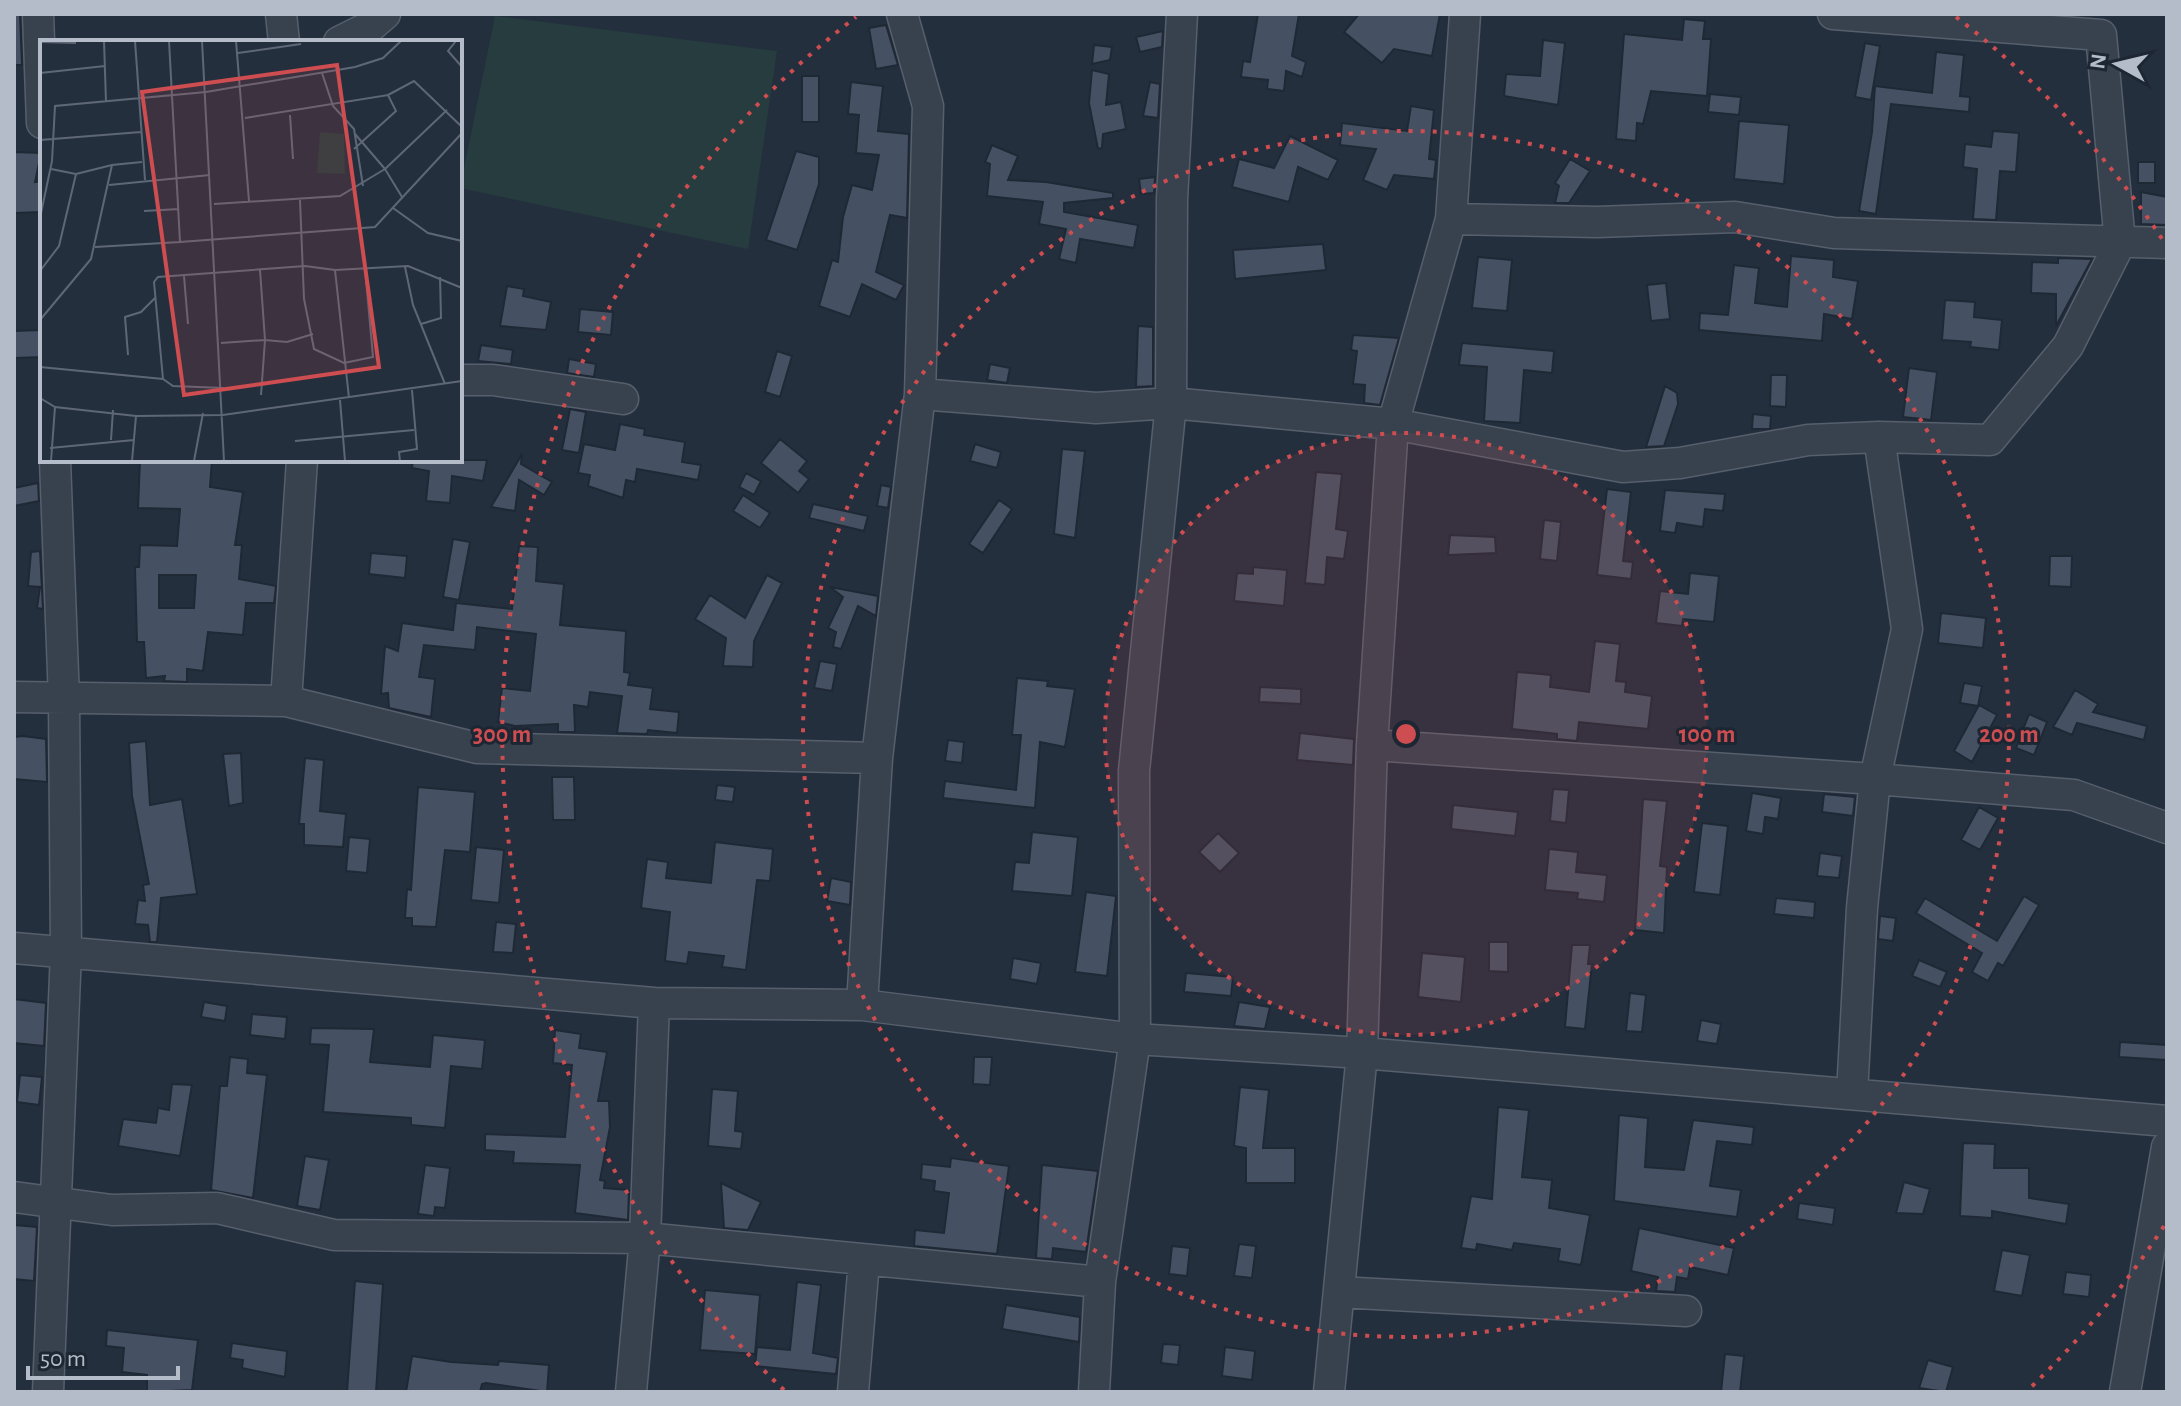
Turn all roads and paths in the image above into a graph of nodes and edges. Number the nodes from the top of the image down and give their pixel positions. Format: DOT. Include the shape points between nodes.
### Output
graph roads {
  1 [pos="38,14"];
  2 [pos="281,14"];
  3 [pos="385,14"];
  4 [pos="902,14"];
  5 [pos="1182,14"];
  6 [pos="1465,14"];
  7 [pos="1833,14"];
  8 [pos="284,40"];
  9 [pos="343,40"];
  10 [pos="40,63"];
  11 [pos="1451,219"];
  12 [pos="2120,243"];
  13 [pos="2167,243"];
  14 [pos="462,380"];
  15 [pos="920,394"];
  16 [pos="623,399"];
  17 [pos="1171,403"];
  18 [pos="1393,424"];
  19 [pos="1879,437"];
  20 [pos="55,462"];
  21 [pos="302,462"];
  22 [pos="14,697"];
  23 [pos="64,700"];
  24 [pos="286,701"];
  25 [pos="1372,745"];
  26 [pos="877,758"];
  27 [pos="1875,779"];
  28 [pos="2167,828"];
  29 [pos="14,948"];
  30 [pos="66,951"];
  31 [pos="654,1003"];
  32 [pos="862,1005"];
  33 [pos="1135,1039"];
  34 [pos="1362,1053"];
  35 [pos="1852,1094"];
  36 [pos="2167,1121"];
  37 [pos="2167,1147"];
  38 [pos="14,1197"];
  39 [pos="54,1201"];
  40 [pos="645,1238"];
  41 [pos="864,1261"];
  42 [pos="1100,1282"];
  43 [pos="1339,1292"];
  44 [pos="1686,1311"];
  45 [pos="48,1392"];
  46 [pos="631,1392"];
  47 [pos="853,1392"];
  48 [pos="1094,1392"];
  49 [pos="1329,1392"];
  50 [pos="2125,1392"];
  1 -- 10 [label="street"];
  2 -- 8 [label="street"];
  3 -- 9 [label="street"];
  4 -- 15 [label="street" via="928,106"];
  5 -- 17 [label="street" via="1172,199"];
  6 -- 11 [label="street"];
  7 -- 12 [label="street" via="2101,35"];
  11 -- 12 [label="street" via="1597,222 1735,217 1834,233"];
  11 -- 18 [label="street"];
  12 -- 13 [label="street"];
  12 -- 19 [label="street" via="2068,346 1990,440"];
  14 -- 16 [label="street"];
  15 -- 17 [label="street" via="1096,408"];
  15 -- 26 [label="street"];
  17 -- 18 [label="street"];
  17 -- 33 [label="street" via="1134,771"];
  18 -- 19 [label="street" via="1623,467 1680,463 1808,440"];
  18 -- 25 [label="street"];
  19 -- 27 [label="street" via="1907,629"];
  20 -- 23 [label="street"];
  21 -- 24 [label="street"];
  22 -- 23 [label="street"];
  23 -- 24 [label="street"];
  23 -- 30 [label="street"];
  24 -- 26 [label="street" via="477,748"];
  25 -- 27 [label="street"];
  25 -- 34 [label="street"];
  26 -- 32 [label="street"];
  27 -- 28 [label="street" via="2074,795"];
  27 -- 35 [label="street"];
  29 -- 30 [label="street"];
  30 -- 31 [label="street"];
  30 -- 39 [label="street"];
  31 -- 32 [label="street"];
  31 -- 40 [label="street"];
  32 -- 33 [label="street"];
  33 -- 34 [label="street"];
  33 -- 42 [label="street"];
  34 -- 35 [label="street"];
  34 -- 43 [label="street"];
  35 -- 36 [label="street"];
  37 -- 50 [label="street"];
  38 -- 39 [label="street"];
  39 -- 40 [label="street" via="112,1210 217,1208 334,1235"];
  39 -- 45 [label="street"];
  40 -- 41 [label="street"];
  40 -- 46 [label="street"];
  41 -- 42 [label="street"];
  41 -- 47 [label="street"];
  42 -- 48 [label="street"];
  43 -- 44 [label="street"];
  43 -- 49 [label="street"];
}
